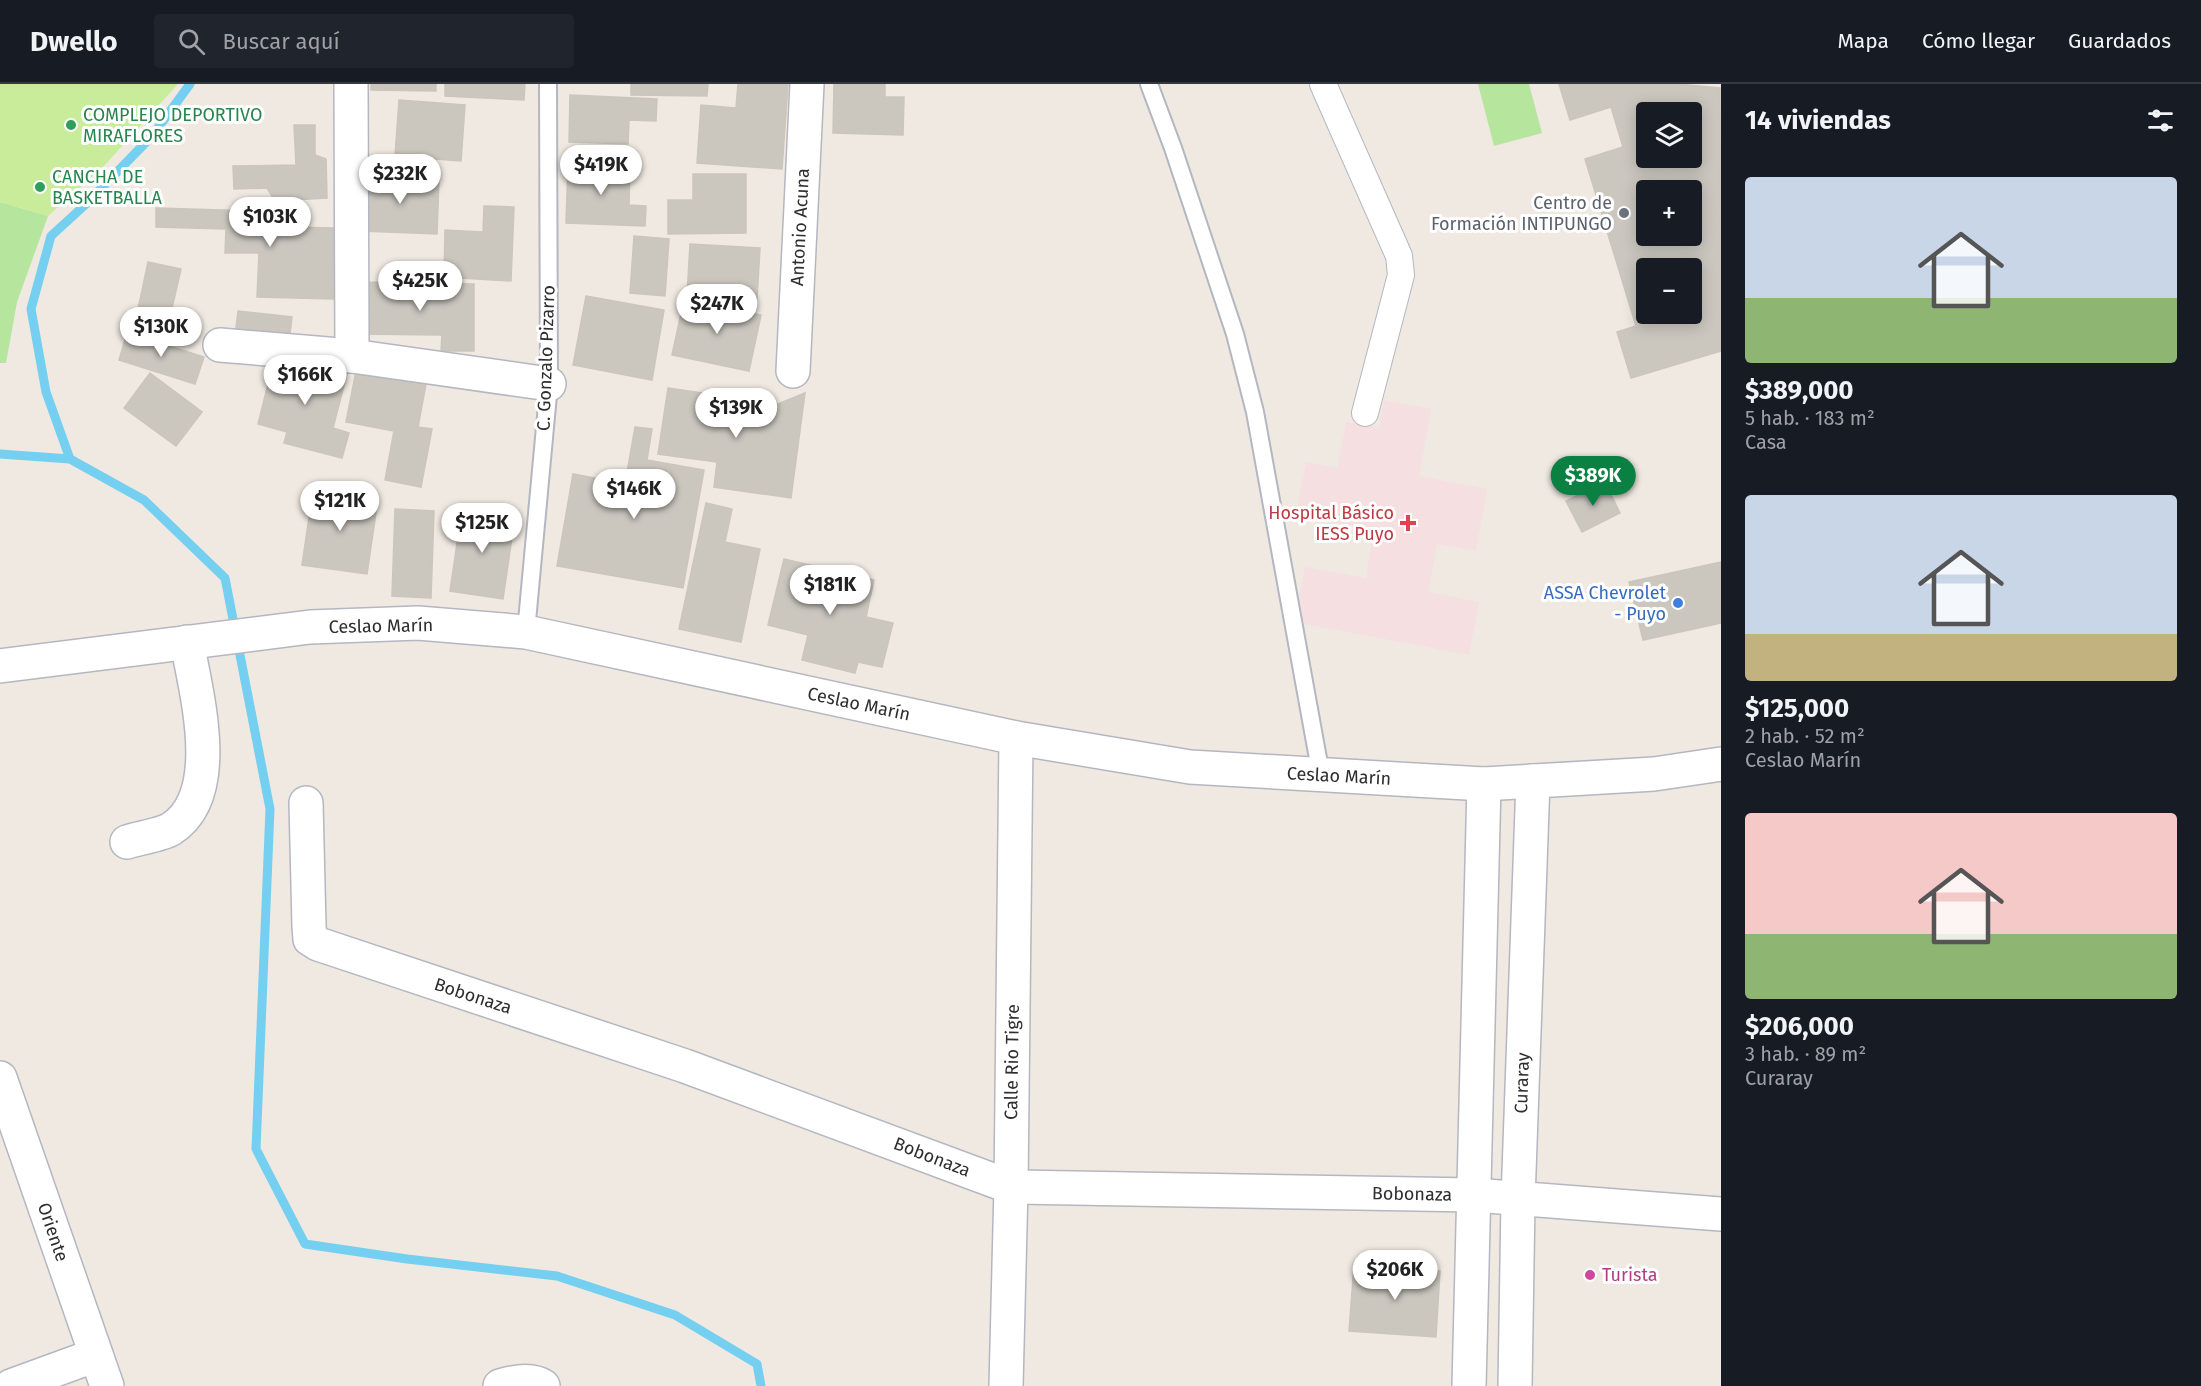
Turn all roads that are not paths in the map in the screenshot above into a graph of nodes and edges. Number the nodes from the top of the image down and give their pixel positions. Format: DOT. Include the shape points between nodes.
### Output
graph roads {
  1 [pos="351,84"];
  2 [pos="548,84"];
  3 [pos="807,84"];
  4 [pos="1149,84"];
  5 [pos="1323,84"];
  6 [pos="220,345"];
  7 [pos="352,356"];
  8 [pos="793,371"];
  9 [pos="549,384"];
  10 [pos="1365,413"];
  11 [pos="526,632"];
  12 [pos="200,640"];
  13 [pos="0,666"];
  14 [pos="1016,738"];
  15 [pos="1721,764"];
  16 [pos="1321,775"];
  17 [pos="1533,781"];
  18 [pos="1484,784"];
  19 [pos="306,803"];
  20 [pos="127,842"];
  21 [pos="0,1078"];
  22 [pos="1011,1187"];
  23 [pos="1473,1196"];
  24 [pos="1518,1200"];
  25 [pos="1721,1214"];
  26 [pos="96,1355"];
  27 [pos="11,1386"];
  28 [pos="107,1386"];
  29 [pos="500,1386"];
  30 [pos="543,1386"];
  31 [pos="1005,1386"];
  32 [pos="1469,1386"];
  33 [pos="1515,1386"];
  1 -- 7 [label="street"];
  2 -- 9 [label="lane, C. Gonzalo Pizarro"];
  3 -- 8 [label="street, Antonio Acuna"];
  4 -- 16 [label="lane" via="1235,334 1256,412"];
  5 -- 10 [label="street" via="1399,256 1401,275"];
  6 -- 7 [label="street"];
  7 -- 9 [label="street"];
  9 -- 11 [label="lane, C. Gonzalo Pizarro"];
  11 -- 12 [label="street, Ceslao Marín" via="418,624 310,627"];
  11 -- 14 [label="street, Ceslao Marín"];
  12 -- 13 [label="street, Ceslao Marín"];
  12 -- 20 [label="street" via="203,739 201,780 192,808 171,829"];
  14 -- 16 [label="street, Ceslao Marín" via="1190,767"];
  14 -- 22 [label="street, Calle Rio Tigre"];
  15 -- 17 [label="street, Ceslao Marín" via="1654,774"];
  16 -- 18 [label="street, Ceslao Marín"];
  17 -- 18 [label="street, Ceslao Marín"];
  17 -- 24 [label="street, Curaray"];
  18 -- 23 [label="street"];
  19 -- 22 [label="street, Bobonaza" via="310,939 318,944 685,1066"];
  21 -- 26 [label="street, Oriente"];
  22 -- 23 [label="street, Bobonaza"];
  22 -- 31 [label="street, Calle Rio Tigre"];
  23 -- 24 [label="street, Bobonaza"];
  23 -- 32 [label="street"];
  24 -- 25 [label="street, Bobonaza"];
  24 -- 33 [label="street, Curaray"];
  26 -- 27 [label="street"];
  26 -- 28 [label="street, Oriente"];
  29 -- 30 [label="street" via="514,1381"];
}
